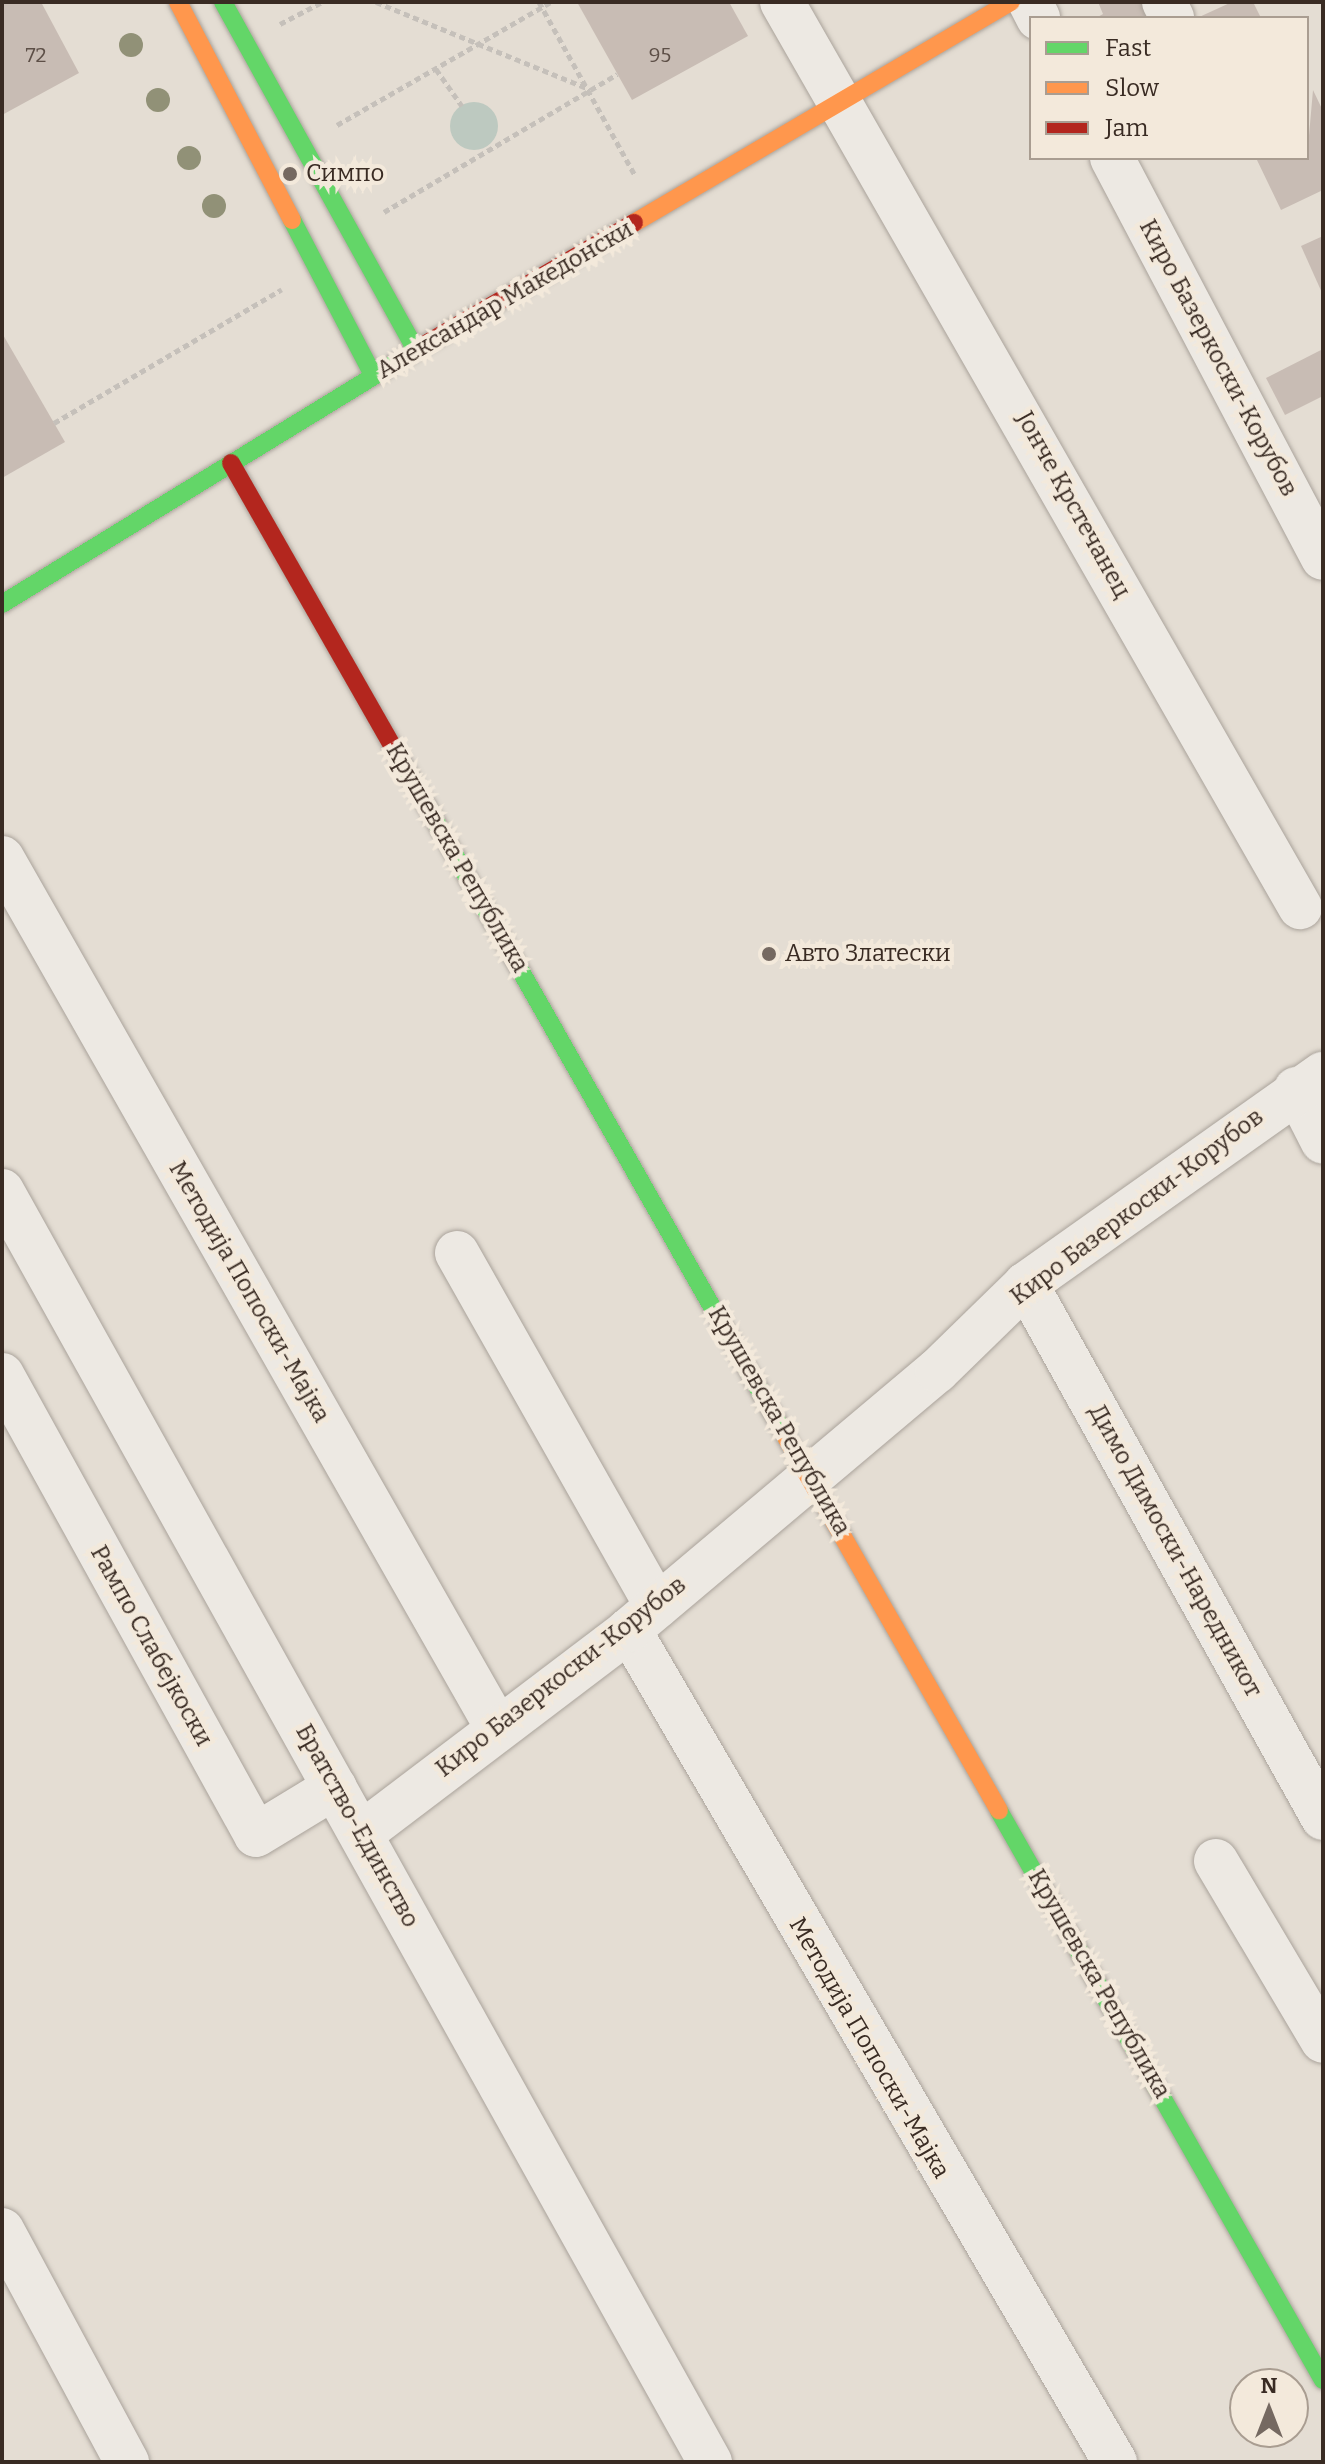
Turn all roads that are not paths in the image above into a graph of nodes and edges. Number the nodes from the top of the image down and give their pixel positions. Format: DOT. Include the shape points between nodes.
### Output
graph roads {
  1 [pos="178,2"];
  2 [pos="223,2"];
  3 [pos="782,2"];
  4 [pos="1011,2"];
  5 [pos="845,103"];
  6 [pos="1113,160"];
  7 [pos="416,350"];
  8 [pos="373,375"];
  9 [pos="231,463"];
  10 [pos="1323,558"];
  11 [pos="2,604"];
  12 [pos="2,858"];
  13 [pos="1300,907"];
  14 [pos="1309,1082"];
  15 [pos="1323,1142"];
  16 [pos="2,1191"];
  17 [pos="457,1253"];
  18 [pos="1026,1284"];
  19 [pos="2,1375"];
  20 [pos="809,1474"];
  21 [pos="643,1618"];
  22 [pos="496,1726"];
  23 [pos="335,1787"];
  24 [pos="1323,1818"];
  25 [pos="362,1833"];
  26 [pos="1216,1861"];
  27 [pos="1323,2041"];
  28 [pos="2,2230"];
  29 [pos="1323,2380"];
  30 [pos="127,2462"];
  31 [pos="710,2462"];
  32 [pos="1115,2462"];
  1 -- 8 [label="street"];
  2 -- 7 [label="street"];
  3 -- 5 [label="street, Јонче Крстечанец"];
  4 -- 5 [label="street, Александар Македонски"];
  5 -- 7 [label="street, Александар Македонски"];
  5 -- 13 [label="street, Јонче Крстечанец"];
  6 -- 10 [label="street, Киро Базеркоски-Корубов"];
  7 -- 8 [label="street, Александар Македонски"];
  8 -- 9 [label="street, Александар Македонски"];
  9 -- 11 [label="street, Александар Македонски"];
  9 -- 20 [label="street, Крушевска Република"];
  12 -- 22 [label="street, Методија Попоски-Мајка"];
  14 -- 15 [label="street"];
  14 -- 18 [label="street, Киро Базеркоски-Корубов"];
  16 -- 23 [label="street, Братство-Единство"];
  17 -- 21 [label="street, Методија Попоски-Мајка"];
  18 -- 20 [label="street, Киро Базеркоски-Корубов" via="937,1371"];
  18 -- 24 [label="street, Димо Димоски-Наредникот"];
  19 -- 23 [label="street, Рампо Слабејкоски" via="256,1835"];
  20 -- 21 [label="street, Киро Базеркоски-Корубов"];
  20 -- 29 [label="street, Крушевска Република"];
  21 -- 22 [label="street, Киро Базеркоски-Корубов"];
  21 -- 32 [label="street, Методија Попоски-Мајка"];
  22 -- 25 [label="street, Киро Базеркоски-Корубов"];
  23 -- 25 [label="street, Братство-Единство"];
  25 -- 31 [label="street, Братство-Единство"];
  26 -- 27 [label="street"];
  28 -- 30 [label="street"];
}
